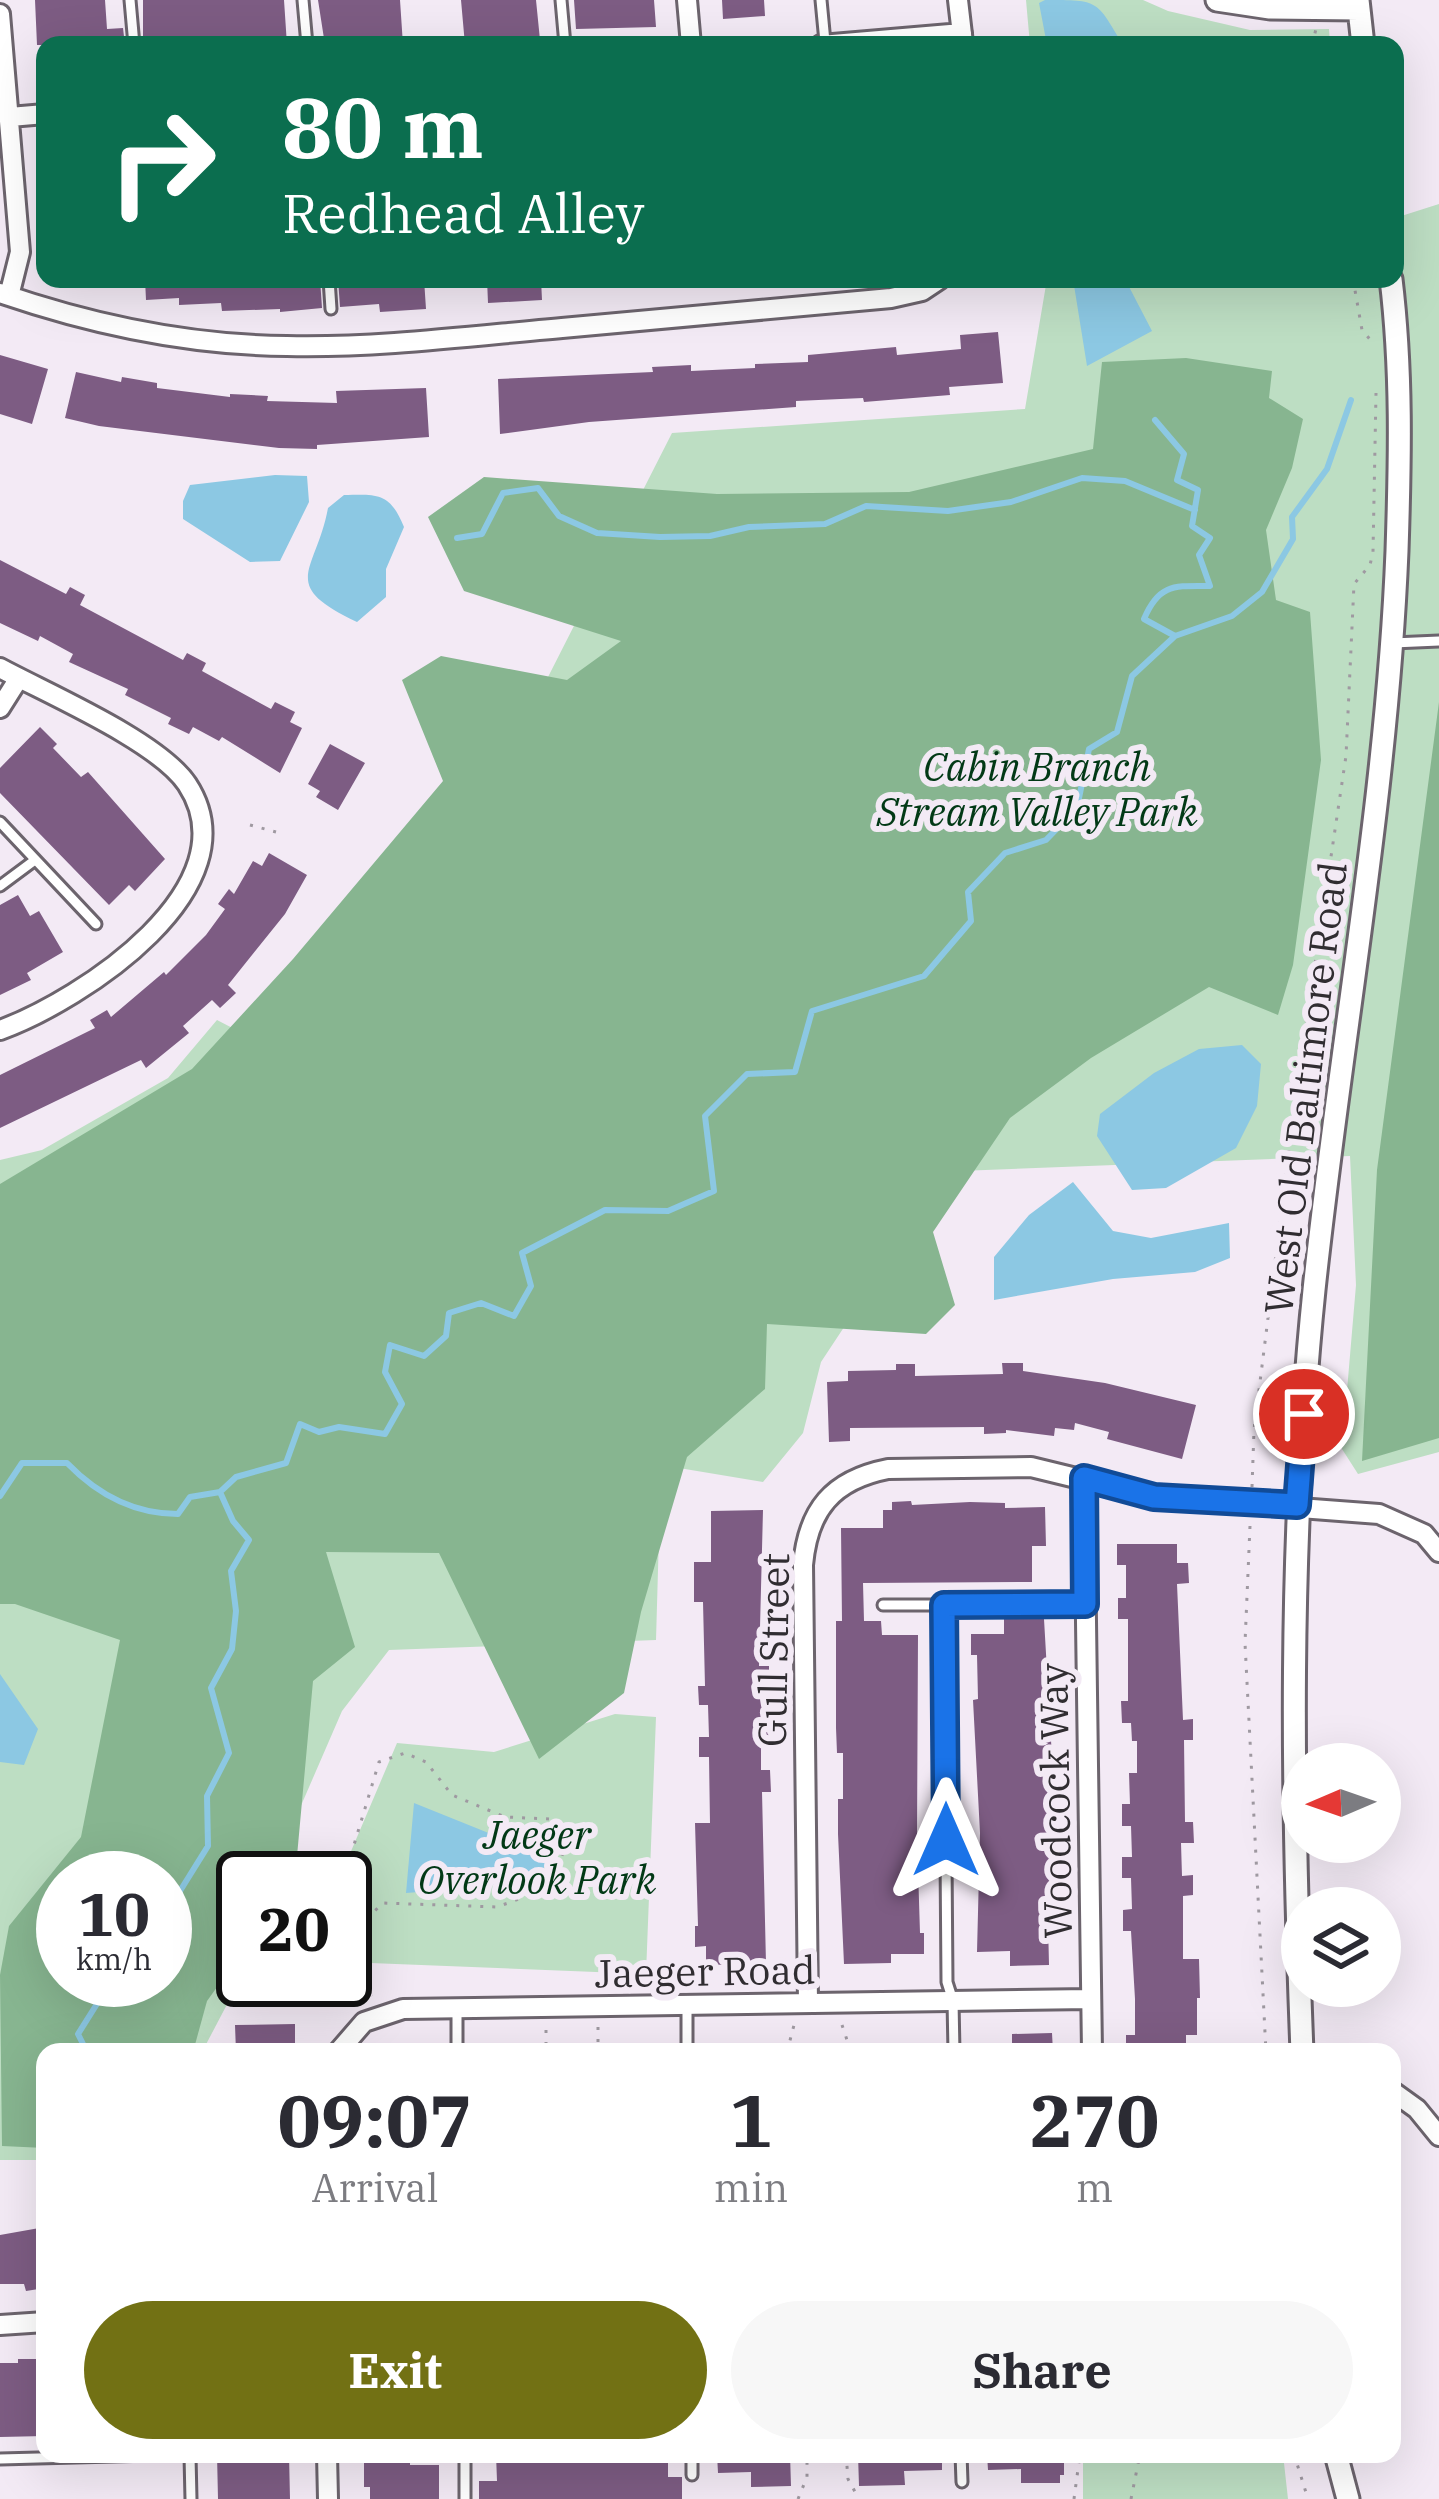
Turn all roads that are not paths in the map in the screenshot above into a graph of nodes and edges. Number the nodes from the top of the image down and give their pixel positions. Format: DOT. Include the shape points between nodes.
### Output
graph roads {
  1 [pos="130,0"];
  2 [pos="303,0"];
  3 [pos="561,0"];
  4 [pos="687,0"];
  5 [pos="821,0"];
  6 [pos="958,0"];
  7 [pos="1217,0"];
  8 [pos="1359,5"];
  9 [pos="0,14"];
  10 [pos="133,36"];
  11 [pos="306,36"];
  12 [pos="564,36"];
  13 [pos="690,36"];
  14 [pos="823,36"];
  15 [pos="962,36"];
  16 [pos="1362,36"];
  17 [pos="36,115"];
  18 [pos="10,117"];
  19 [pos="329,288"];
  20 [pos="926,288"];
  21 [pos="1392,288"];
  22 [pos="4,294"];
  23 [pos="331,309"];
  24 [pos="1439,641"];
  25 [pos="1393,643"];
  26 [pos="0,668"];
  27 [pos="19,679"];
  28 [pos="0,708"];
  29 [pos="0,822"];
  30 [pos="35,860"];
  31 [pos="0,886"];
  32 [pos="95,924"];
  33 [pos="0,1030"];
  34 [pos="1084,1478"];
  35 [pos="1297,1505"];
  36 [pos="1439,1552"];
  37 [pos="1085,1604"];
  38 [pos="883,1605"];
  39 [pos="944,1605"];
  40 [pos="1090,1999"];
  41 [pos="952,2001"];
  42 [pos="808,2003"];
  43 [pos="687,2005"];
  44 [pos="457,2007"];
  45 [pos="346,2043"];
  46 [pos="458,2043"];
  47 [pos="687,2043"];
  48 [pos="954,2043"];
  49 [pos="1092,2043"];
  50 [pos="1302,2043"];
  51 [pos="1401,2097"];
  52 [pos="1439,2136"];
  53 [pos="36,2323"];
  54 [pos="0,2325"];
  55 [pos="36,2458"];
  56 [pos="0,2459"];
  57 [pos="190,2463"];
  58 [pos="327,2463"];
  59 [pos="465,2463"];
  60 [pos="692,2463"];
  61 [pos="961,2463"];
  62 [pos="1336,2463"];
  63 [pos="1338,2463"];
  64 [pos="692,2475"];
  65 [pos="962,2482"];
  66 [pos="191,2499"];
  67 [pos="328,2499"];
  68 [pos="465,2499"];
  69 [pos="1335,2499"];
  70 [pos="1348,2499"];
  1 -- 10 [label="lane"];
  2 -- 11 [label="lane"];
  3 -- 12 [label="lane"];
  4 -- 13 [label="street"];
  5 -- 14 [label="lane"];
  6 -- 15 [label="street"];
  7 -- 8 [label="street" via="1270,8"];
  8 -- 16 [label="street"];
  9 -- 18 [label="street"];
  17 -- 18 [label="street"];
  18 -- 22 [label="street" via="20,253"];
  19 -- 23 [label="lane"];
  20 -- 22 [label="street" via="891,298 288,346 138,331"];
  21 -- 25 [label="street, West Old Baltimore Road" via="1400,347"];
  24 -- 25 [label="lane"];
  25 -- 35 [label="street, West Old Baltimore Road" via="1315,1289"];
  26 -- 27 [label="street"];
  27 -- 28 [label="street"];
  27 -- 33 [label="street" via="154,753 185,781 204,827 200,866 177,905 92,980"];
  29 -- 30 [label="lane"];
  30 -- 31 [label="lane"];
  30 -- 32 [label="lane"];
  34 -- 35 [label="street, Gull Street" via="1154,1497"];
  34 -- 37 [label="street, Woodcock Way"];
  34 -- 42 [label="street, Gull Street" via="1030,1467 888,1469 845,1483 816,1510 803,1565"];
  35 -- 36 [label="street, Gull Street" via="1379,1514 1424,1534"];
  35 -- 50 [label="street, West Old Baltimore Road" via="1294,1862"];
  37 -- 39 [label="lane"];
  37 -- 40 [label="street, Woodcock Way"];
  38 -- 39 [label="lane"];
  39 -- 41 [label="lane"];
  40 -- 41 [label="street, Jaeger Road"];
  40 -- 49 [label="street, Woodcock Way"];
  41 -- 42 [label="street, Jaeger Road"];
  41 -- 48 [label="lane"];
  42 -- 43 [label="street, Jaeger Road"];
  43 -- 44 [label="street, Jaeger Road"];
  43 -- 47 [label="lane"];
  44 -- 45 [label="street, Jaeger Road" via="382,2013"];
  44 -- 46 [label="lane"];
  51 -- 52 [label="street"];
  53 -- 54 [label="street"];
  55 -- 56 [label="lane"];
  57 -- 66 [label="lane"];
  58 -- 67 [label="street"];
  59 -- 68 [label="lane"];
  60 -- 64 [label="lane"];
  61 -- 65 [label="lane"];
  62 -- 69 [label="street"];
  63 -- 70 [label="street"];
}
